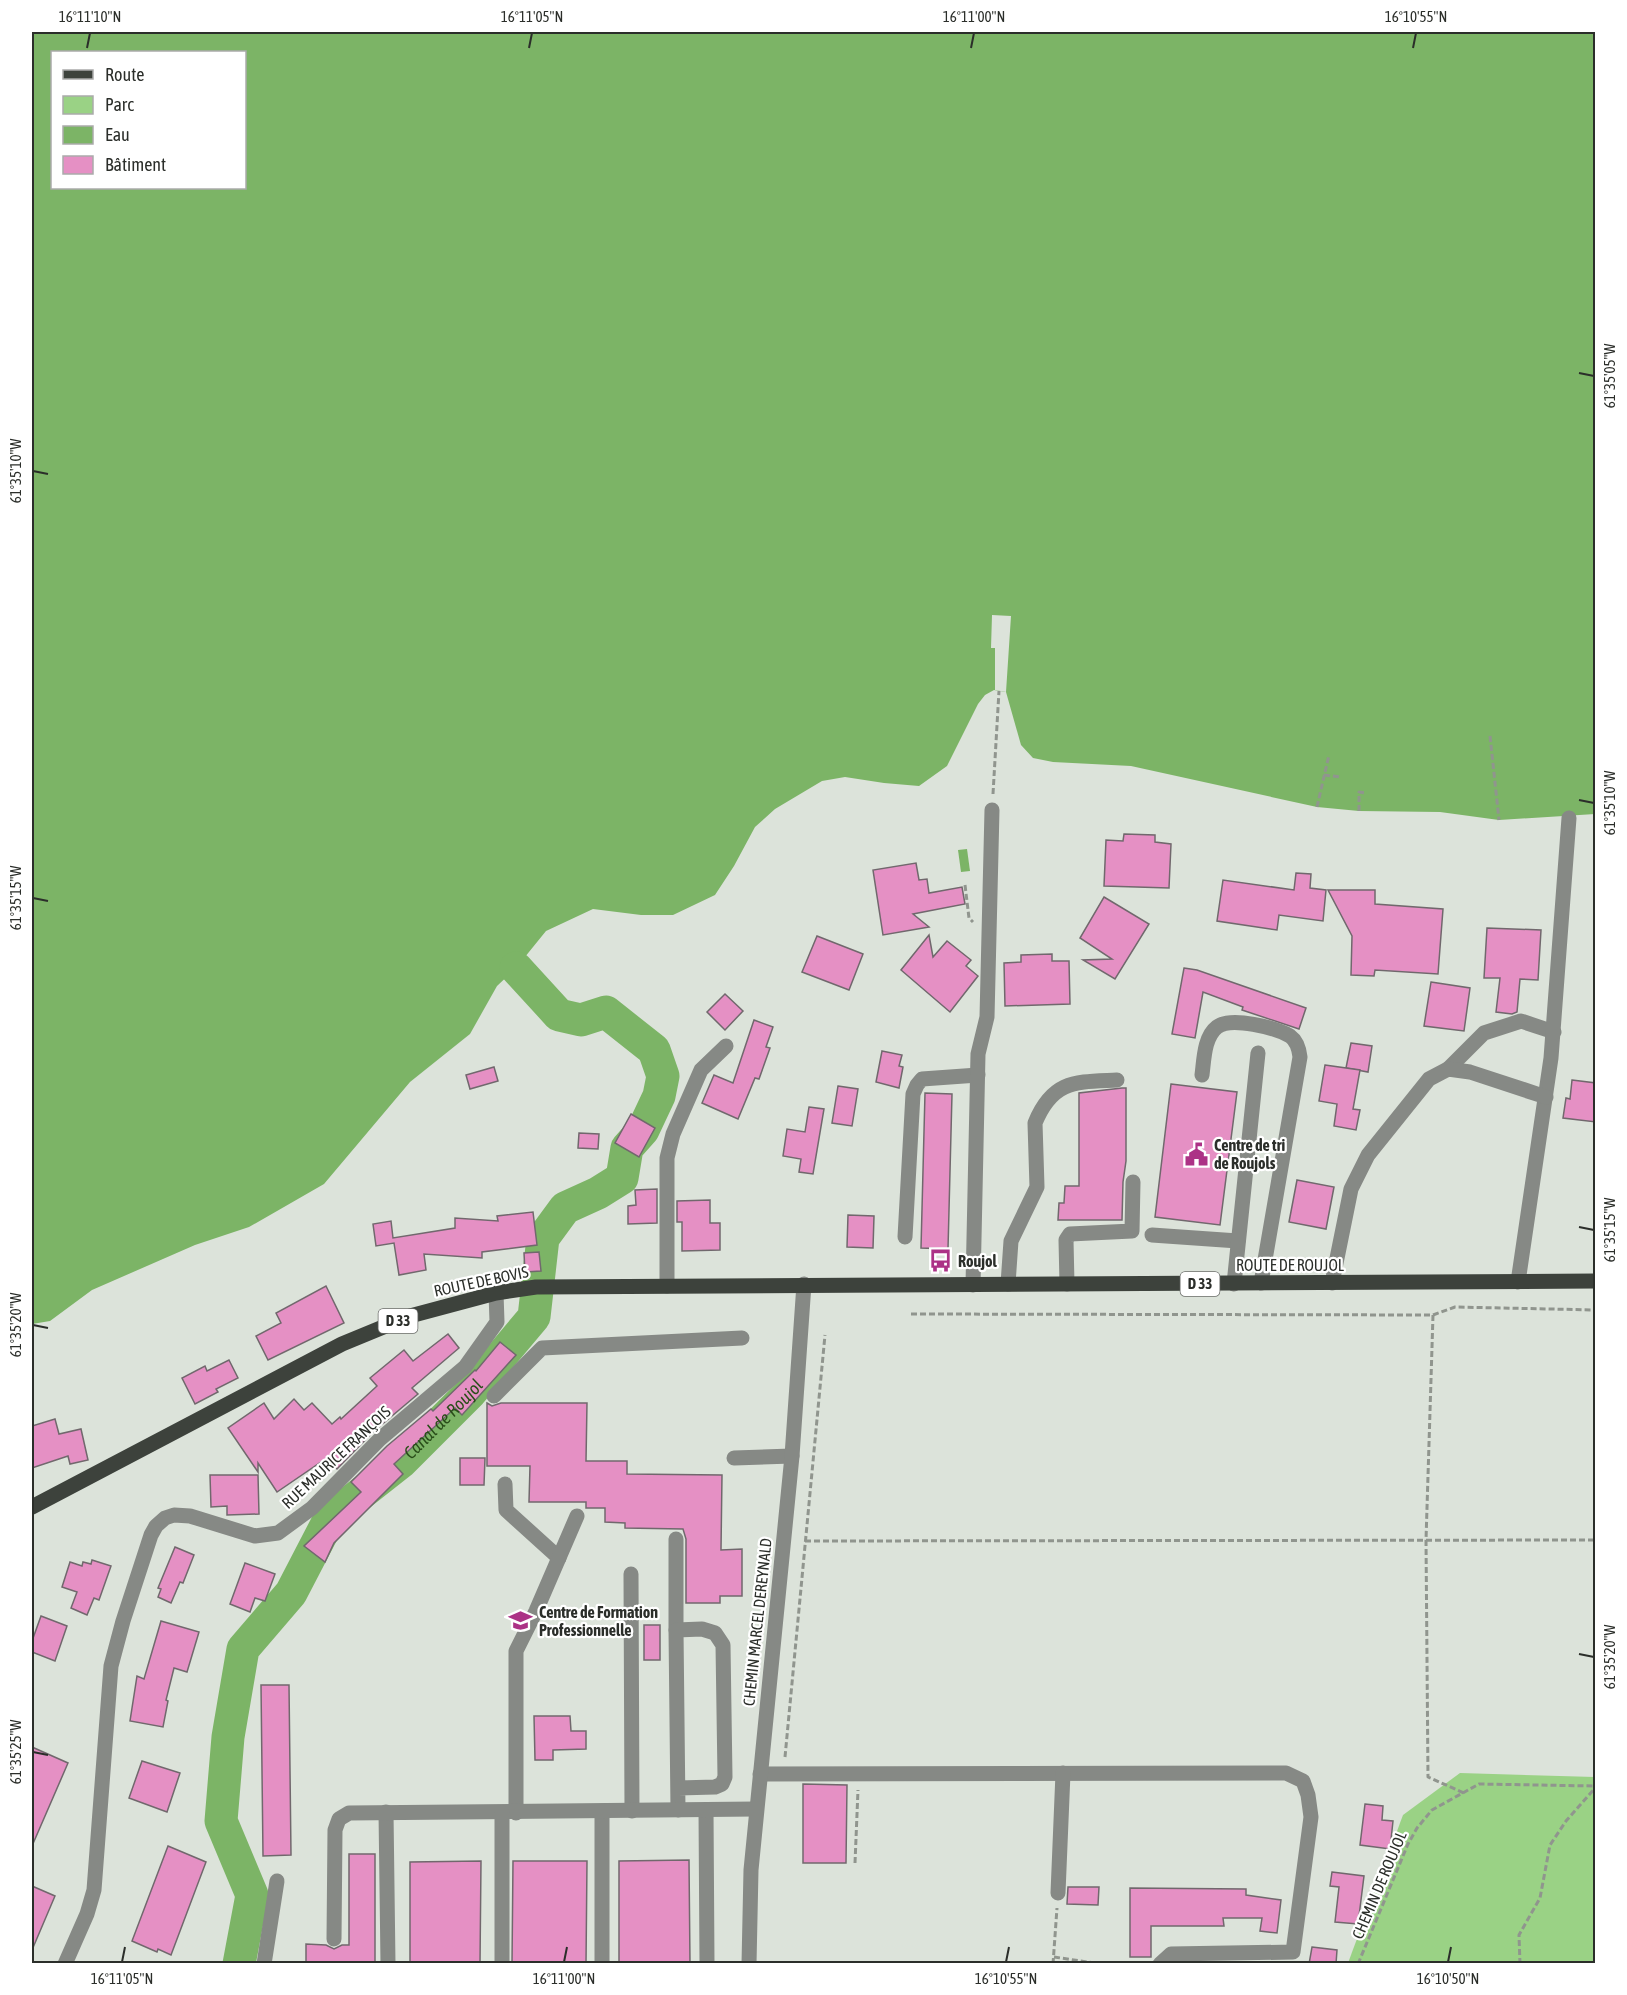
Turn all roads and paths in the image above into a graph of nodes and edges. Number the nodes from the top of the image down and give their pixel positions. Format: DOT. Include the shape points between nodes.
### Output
graph roads {
  1 [pos="999,691"];
  2 [pos="1490,736"];
  3 [pos="1329,755"];
  4 [pos="1324,776"];
  5 [pos="1341,777"];
  6 [pos="1366,793"];
  7 [pos="1317,807"];
  8 [pos="992,810"];
  9 [pos="1359,811"];
  10 [pos="1569,818"];
  11 [pos="1499,820"];
  12 [pos="1554,1032"];
  13 [pos="726,1046"];
  14 [pos="1258,1053"];
  15 [pos="1448,1070"];
  16 [pos="978,1075"];
  17 [pos="1202,1075"];
  18 [pos="1117,1080"];
  19 [pos="1546,1097"];
  20 [pos="1133,1182"];
  21 [pos="1152,1235"];
  22 [pos="905,1237"];
  23 [pos="1238,1241"];
  24 [pos="1596,1281"];
  25 [pos="1518,1282"];
  26 [pos="1261,1283"];
  27 [pos="1332,1283"];
  28 [pos="804,1284"];
  29 [pos="1008,1284"];
  30 [pos="1067,1284"];
  31 [pos="1234,1284"];
  32 [pos="973,1285"];
  33 [pos="667,1286"];
  34 [pos="496,1293"];
  35 [pos="1596,1310"];
  36 [pos="911,1314"];
  37 [pos="1433,1315"];
  38 [pos="825,1335"];
  39 [pos="742,1338"];
  40 [pos="494,1396"];
  41 [pos="792,1456"];
  42 [pos="734,1458"];
  43 [pos="505,1485"];
  44 [pos="32,1507"];
  45 [pos="577,1516"];
  46 [pos="676,1539"];
  47 [pos="1426,1540"];
  48 [pos="1596,1540"];
  49 [pos="805,1541"];
  50 [pos="559,1558"];
  51 [pos="631,1574"];
  52 [pos="676,1630"];
  53 [pos="1063,1773"];
  54 [pos="760,1774"];
  55 [pos="783,1774"];
  56 [pos="858,1774"];
  57 [pos="1596,1787"];
  58 [pos="678,1788"];
  59 [pos="1464,1793"];
  60 [pos="756,1809"];
  61 [pos="678,1810"];
  62 [pos="706,1810"];
  63 [pos="602,1811"];
  64 [pos="632,1811"];
  65 [pos="386,1812"];
  66 [pos="509,1813"];
  67 [pos="855,1863"];
  68 [pos="277,1881"];
  69 [pos="1058,1893"];
  70 [pos="334,1939"];
  71 [pos="1054,1957"];
  72 [pos="1293,1958"];
  73 [pos="65,1964"];
  74 [pos="264,1964"];
  75 [pos="388,1964"];
  76 [pos="502,1964"];
  77 [pos="602,1964"];
  78 [pos="707,1964"];
  79 [pos="749,1964"];
  80 [pos="1053,1964"];
  81 [pos="1101,1964"];
  82 [pos="1160,1964"];
  83 [pos="1359,1964"];
  84 [pos="1520,1964"];
  1 -- 8 [label="path"];
  2 -- 11 [label="path"];
  3 -- 4 [label="path"];
  4 -- 5 [label="path"];
  4 -- 7 [label="path"];
  6 -- 9 [label="path" via="1359,792"];
  8 -- 16 [label="street" via="987,1017 978,1054"];
  10 -- 12 [label="street"];
  12 -- 15 [label="street" via="1521,1021 1484,1034"];
  12 -- 19 [label="street"];
  13 -- 33 [label="street" via="701,1070 673,1134 667,1158"];
  14 -- 23 [label="street"];
  15 -- 19 [label="street" via="1470,1072"];
  15 -- 27 [label="street" via="1429,1079 1368,1155 1351,1189"];
  16 -- 22 [label="street" via="922,1078 917,1085 913,1094"];
  16 -- 32 [label="street"];
  17 -- 26 [label="street" via="1210,1035 1230,1021 1273,1029 1291,1037 1299,1046"];
  18 -- 29 [label="street" via="1066,1085 1053,1094 1039,1114 1035,1123 1037,1186 1011,1241"];
  19 -- 25 [label="street"];
  20 -- 30 [label="street" via="1132,1231 1070,1234 1066,1240"];
  21 -- 23 [label="street"];
  23 -- 31 [label="street"];
  24 -- 25 [label="main road, ROUTE DE ROUJOL / D 33"];
  25 -- 27 [label="main road, ROUTE DE ROUJOL / D 33"];
  26 -- 27 [label="main road, ROUTE DE ROUJOL / D 33"];
  26 -- 31 [label="main road, ROUTE DE ROUJOL / D 33"];
  28 -- 32 [label="main road, ROUTE DE ROUJOL / D 33"];
  28 -- 33 [label="main road, ROUTE DE BOVIS / D 33"];
  28 -- 41 [label="street, CHEMIN MARCEL DEREYNALD"];
  29 -- 30 [label="main road, ROUTE DE ROUJOL / D 33"];
  29 -- 32 [label="main road, ROUTE DE ROUJOL / D 33"];
  30 -- 31 [label="main road, ROUTE DE ROUJOL / D 33"];
  33 -- 34 [label="main road, ROUTE DE BOVIS / D 33" via="536,1287"];
  34 -- 44 [label="main road, ROUTE DE BOVIS / D 33" via="410,1316 342,1344"];
  34 -- 73 [label="street, RUE MAURICE FRANÇOIS" via="497,1322 465,1367 380,1439 312,1508 278,1533 255,1536 190,1516 174,1515 156,1526 111,1666 94,1890"];
  35 -- 37 [label="path" via="1455,1307"];
  36 -- 37 [label="path"];
  37 -- 47 [label="path"];
  38 -- 49 [label="path"];
  39 -- 40 [label="street" via="542,1348"];
  41 -- 42 [label="street"];
  41 -- 54 [label="street, CHEMIN MARCEL DEREYNALD"];
  43 -- 50 [label="street" via="506,1510"];
  45 -- 50 [label="street"];
  46 -- 52 [label="street"];
  47 -- 48 [label="path"];
  47 -- 49 [label="path"];
  47 -- 59 [label="path" via="1428,1777"];
  49 -- 55 [label="path"];
  50 -- 66 [label="street" via="516,1652"];
  51 -- 64 [label="street"];
  52 -- 58 [label="street"];
  52 -- 58 [label="street" via="709,1630 723,1645 725,1766 722,1784"];
  53 -- 56 [label="street"];
  53 -- 69 [label="street"];
  53 -- 72 [label="street" via="1286,1773 1302,1781 1311,1817"];
  54 -- 55 [label="street"];
  54 -- 60 [label="street, CHEMIN MARCEL DEREYNALD"];
  55 -- 56 [label="street"];
  56 -- 67 [label="path"];
  57 -- 59 [label="path, CHEMIN DE ROUJOL" via="1479,1784"];
  57 -- 84 [label="path" via="1550,1845 1540,1898 1519,1935"];
  58 -- 61 [label="street"];
  59 -- 83 [label="path, CHEMIN DE ROUJOL" via="1432,1810 1417,1828"];
  60 -- 62 [label="street"];
  60 -- 79 [label="street, CHEMIN MARCEL DEREYNALD"];
  61 -- 62 [label="street"];
  61 -- 64 [label="street"];
  62 -- 78 [label="street"];
  63 -- 64 [label="street"];
  63 -- 66 [label="street"];
  63 -- 77 [label="street"];
  65 -- 66 [label="street"];
  65 -- 70 [label="street" via="349,1813 339,1819 335,1830"];
  65 -- 75 [label="street"];
  66 -- 76 [label="street"];
  68 -- 74 [label="street"];
  69 -- 71 [label="path"];
  71 -- 80 [label="path"];
  71 -- 81 [label="path"];
  72 -- 82 [label="street" via="1171,1954"];
}
